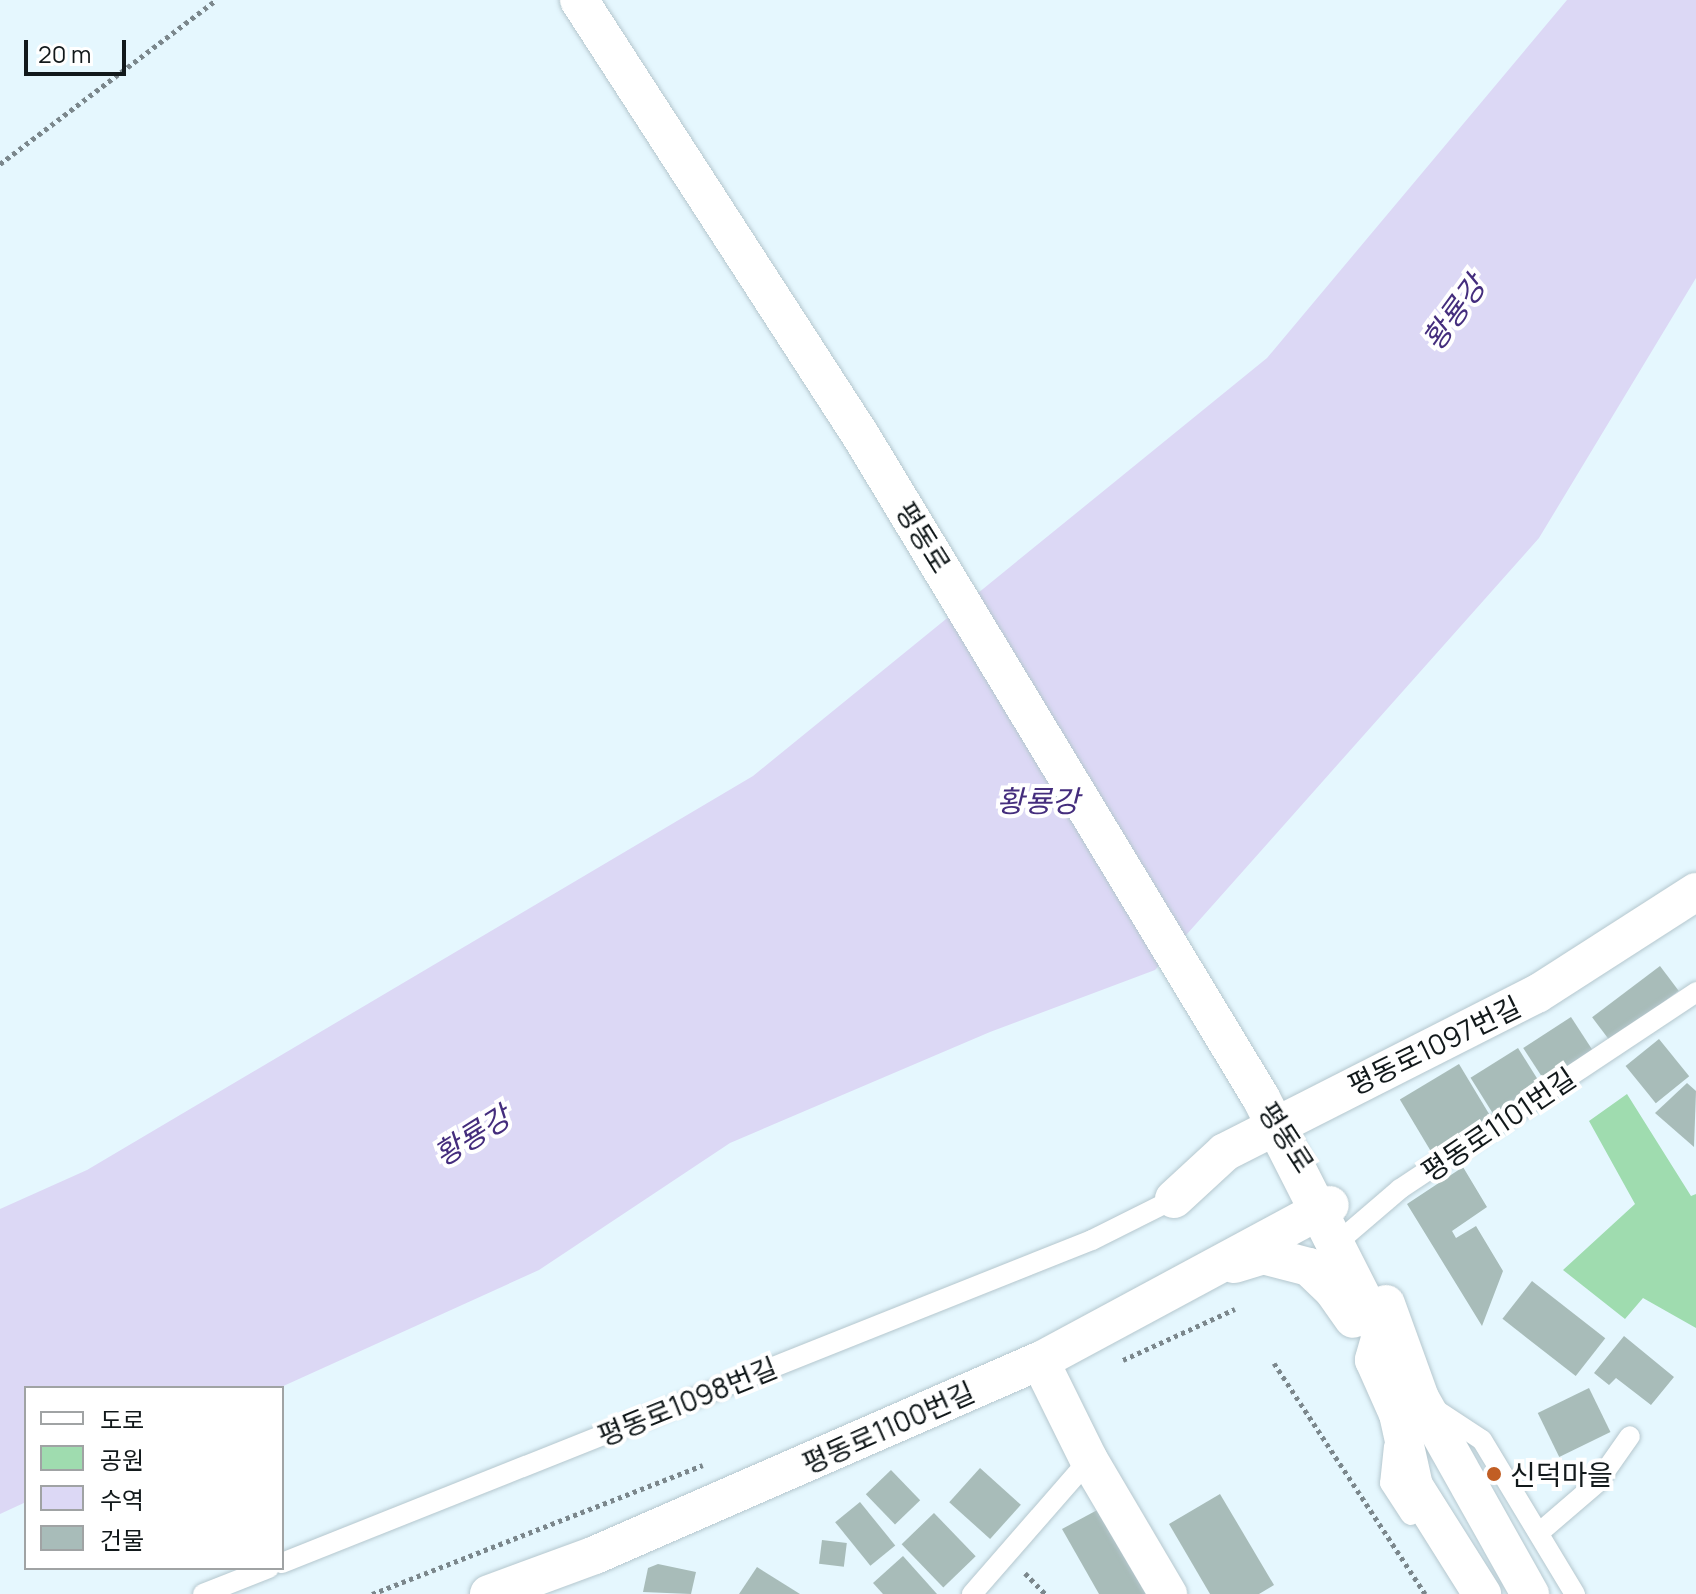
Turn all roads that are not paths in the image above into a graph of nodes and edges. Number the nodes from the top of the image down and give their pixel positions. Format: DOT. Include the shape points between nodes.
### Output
graph roads {
  1 [pos="579,0"];
  2 [pos="1696,892"];
  3 [pos="1696,992"];
  4 [pos="1279,1125"];
  5 [pos="1174,1199"];
  6 [pos="1328,1232"];
  7 [pos="1213,1271"];
  8 [pos="1040,1361"];
  9 [pos="1409,1406"];
  10 [pos="1630,1436"];
  11 [pos="1089,1460"];
  12 [pos="1540,1532"];
  13 [pos="284,1562"];
  14 [pos="264,1570"];
  15 [pos="203,1594"];
  16 [pos="489,1594"];
  17 [pos="972,1594"];
  18 [pos="1168,1594"];
  19 [pos="1459,1594"];
  20 [pos="1482,1594"];
  21 [pos="1530,1594"];
  22 [pos="1575,1594"];
  1 -- 4 [label="street, 평동로" via="861,436"];
  2 -- 4 [label="street, 평동로1097번길" via="1537,994"];
  3 -- 6 [label="lane, 평동로1101번길"];
  4 -- 5 [label="street, 평동로1097번길" via="1225,1152"];
  4 -- 6 [label="street, 평동로"];
  5 -- 13 [label="lane, 평동로1098번길" via="1092,1240"];
  6 -- 7 [label="street"];
  6 -- 7 [label="street, 평동로1100번길" via="1275,1235"];
  6 -- 9 [label="street, 평동로" via="1384,1298"];
  6 -- 9 [label="street, 평동로" via="1381,1335 1374,1360"];
  7 -- 8 [label="street, 평동로1100번길"];
  8 -- 11 [label="street"];
  8 -- 16 [label="street, 평동로1100번길" via="595,1555"];
  9 -- 12 [label="lane" via="1482,1440"];
  9 -- 19 [label="lane" via="1390,1483"];
  9 -- 20 [label="street, 평동로" via="1414,1486"];
  9 -- 21 [label="street, 평동로"];
  10 -- 12 [label="lane" via="1597,1483"];
  11 -- 17 [label="lane"];
  11 -- 18 [label="street"];
  12 -- 22 [label="lane"];
  14 -- 15 [label="lane"];
}
